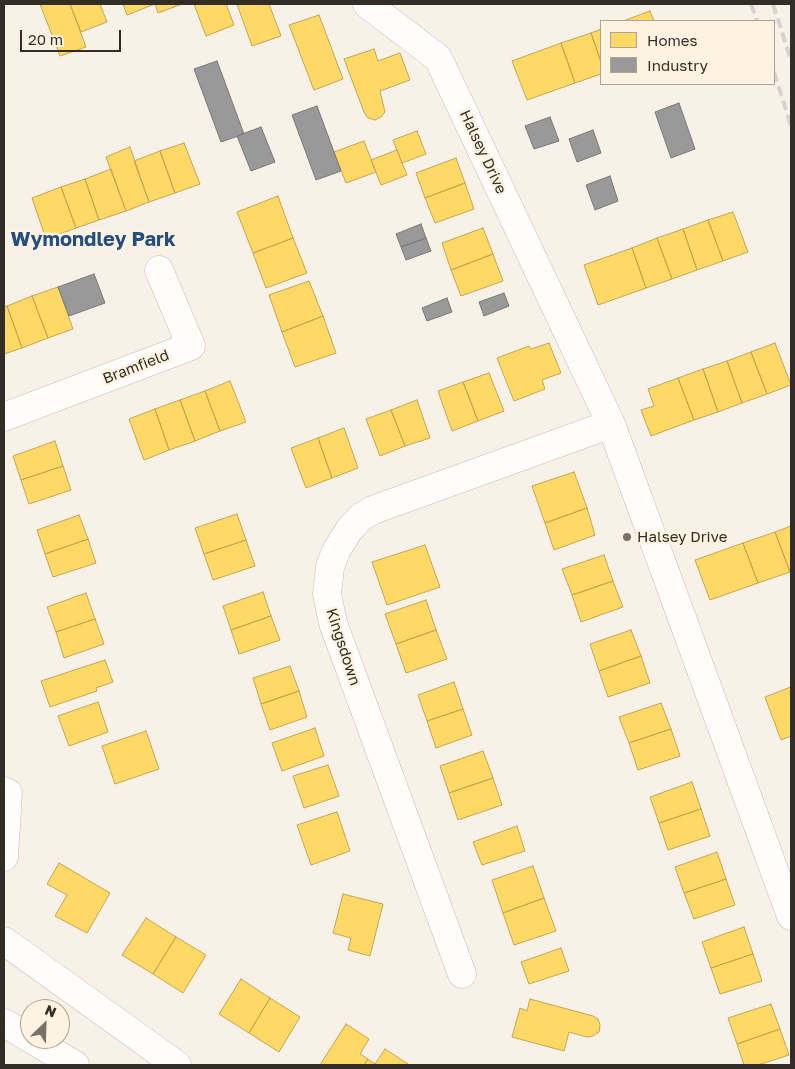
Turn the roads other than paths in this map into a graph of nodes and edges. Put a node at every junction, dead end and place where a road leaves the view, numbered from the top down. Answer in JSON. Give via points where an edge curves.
{"nodes":[{"id":1,"x":367,"y":4,"type":"edge"},
{"id":2,"x":159,"y":270,"type":"dead end"},
{"id":3,"x":4,"y":417,"type":"edge"},
{"id":4,"x":611,"y":424,"type":"junction"},
{"id":5,"x":4,"y":791,"type":"edge"},
{"id":6,"x":4,"y":857,"type":"edge"},
{"id":7,"x":791,"y":916,"type":"edge"},
{"id":8,"x":4,"y":940,"type":"edge"},
{"id":9,"x":462,"y":974,"type":"dead end"},
{"id":10,"x":4,"y":1023,"type":"edge"},
{"id":11,"x":20,"y":1033,"type":"edge"},
{"id":12,"x":47,"y":1049,"type":"edge"},
{"id":13,"x":75,"y":1065,"type":"edge"},
{"id":14,"x":177,"y":1065,"type":"edge"}],
"edges":[{"from":1,"to":4,"type":"street","name":"Halsey Drive","via":[[438,58]]},
{"from":2,"to":3,"type":"street","name":"Bramfield","via":[[191,346]]},
{"from":4,"to":7,"type":"street","name":"Halsey Drive"},
{"from":4,"to":9,"type":"street","name":"Kingsdown","via":[[373,510],[349,530],[330,567],[327,594],[332,623]]},
{"from":5,"to":6,"type":"street","via":[[8,793]]},
{"from":8,"to":14,"type":"street"},
{"from":10,"to":11,"type":"street"},
{"from":12,"to":13,"type":"street"}]}
